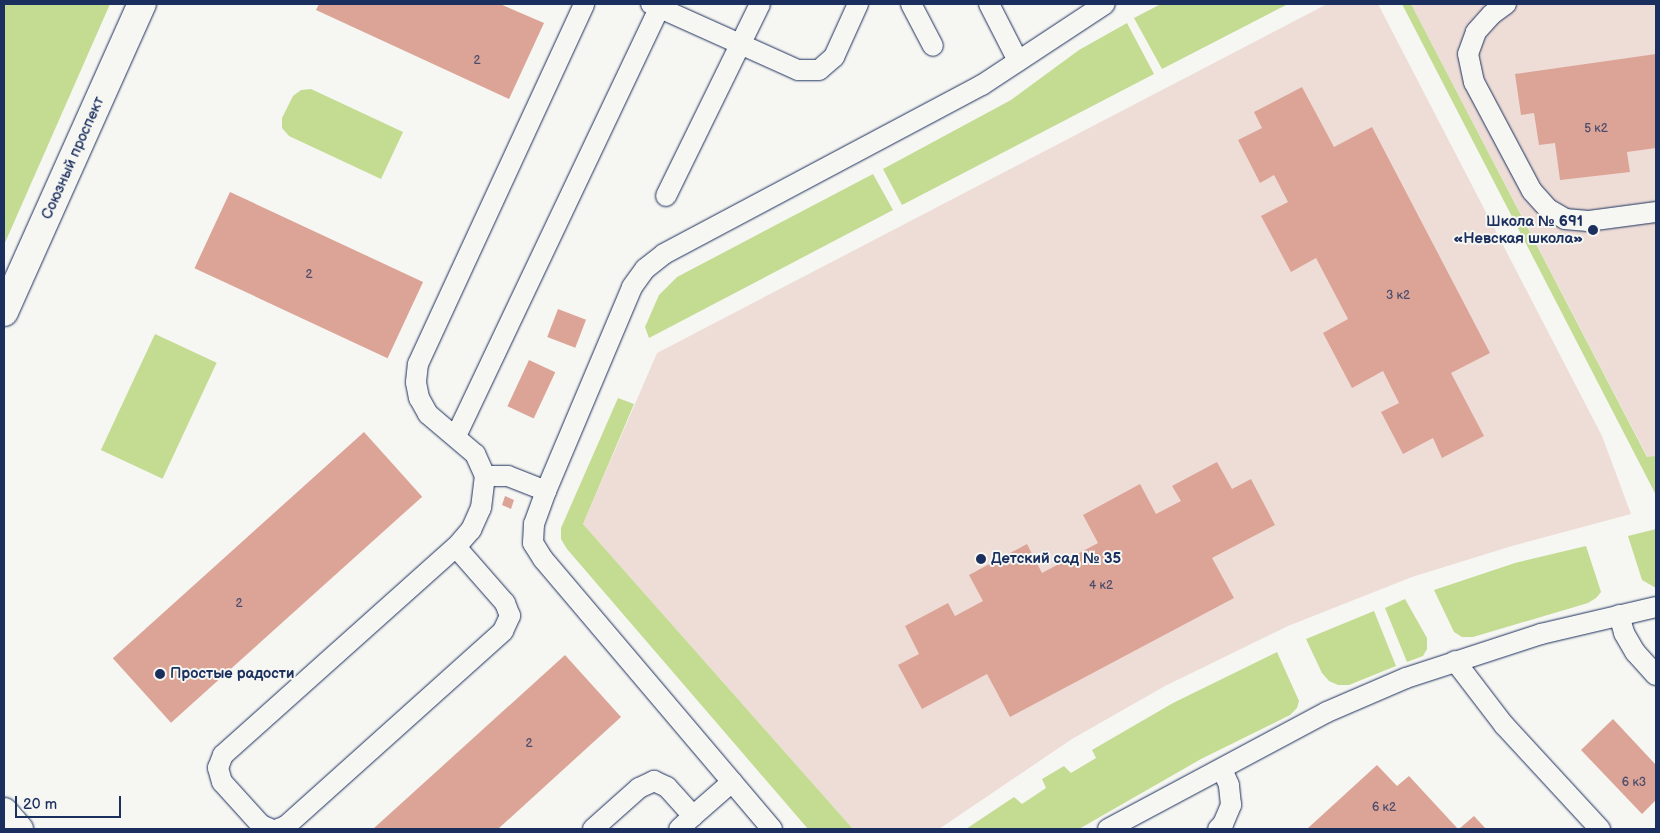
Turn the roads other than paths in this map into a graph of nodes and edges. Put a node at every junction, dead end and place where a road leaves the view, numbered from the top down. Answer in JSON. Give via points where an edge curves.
{"nodes":[{"id":1,"x":142,"y":4,"type":"edge"},
{"id":2,"x":584,"y":4,"type":"edge"},
{"id":3,"x":760,"y":4,"type":"edge"},
{"id":4,"x":858,"y":4,"type":"edge"},
{"id":5,"x":911,"y":4,"type":"edge"},
{"id":6,"x":989,"y":4,"type":"edge"},
{"id":7,"x":1506,"y":4,"type":"edge"},
{"id":8,"x":657,"y":5,"type":"edge"},
{"id":9,"x":1099,"y":5,"type":"edge"},
{"id":10,"x":741,"y":44,"type":"junction"},
{"id":11,"x":933,"y":46,"type":"dead end"},
{"id":12,"x":1018,"y":61,"type":"junction"},
{"id":13,"x":666,"y":196,"type":"dead end"},
{"id":14,"x":1656,"y":212,"type":"edge"},
{"id":15,"x":4,"y":312,"type":"edge"},
{"id":16,"x":456,"y":436,"type":"junction"},
{"id":17,"x":485,"y":476,"type":"junction"},
{"id":18,"x":546,"y":491,"type":"junction"},
{"id":19,"x":456,"y":547,"type":"junction"},
{"id":20,"x":1656,"y":607,"type":"edge"},
{"id":21,"x":1619,"y":615,"type":"junction"},
{"id":22,"x":1455,"y":661,"type":"junction"},
{"id":23,"x":1656,"y":675,"type":"edge"},
{"id":24,"x":1222,"y":769,"type":"junction"},
{"id":25,"x":732,"y":782,"type":"junction"},
{"id":26,"x":4,"y":812,"type":"edge"},
{"id":27,"x":686,"y":823,"type":"edge"},
{"id":28,"x":19,"y":829,"type":"edge"},
{"id":29,"x":270,"y":829,"type":"edge"},
{"id":30,"x":278,"y":829,"type":"edge"},
{"id":31,"x":593,"y":829,"type":"edge"},
{"id":32,"x":772,"y":829,"type":"edge"},
{"id":33,"x":1108,"y":829,"type":"edge"},
{"id":34,"x":1218,"y":829,"type":"edge"},
{"id":35,"x":1600,"y":829,"type":"edge"}],
"edges":[{"from":1,"to":15,"type":"street","name":"Союзный проспект"},
{"from":2,"to":16,"type":"lane","via":[[418,364],[416,382],[419,398],[428,414]]},
{"from":3,"to":10,"type":"lane"},
{"from":4,"to":10,"type":"lane","via":[[834,56],[819,70],[798,70]]},
{"from":5,"to":11,"type":"lane"},
{"from":6,"to":12,"type":"lane"},
{"from":7,"to":14,"type":"lane","via":[[1476,32],[1468,54],[1474,82],[1532,192],[1548,210],[1565,218],[1588,221]]},
{"from":8,"to":10,"type":"lane"},
{"from":8,"to":16,"type":"lane"},
{"from":9,"to":12,"type":"lane"},
{"from":10,"to":13,"type":"lane"},
{"from":12,"to":18,"type":"lane","via":[[982,86],[664,254],[645,269],[632,287]]},
{"from":16,"to":17,"type":"lane","via":[[475,454]]},
{"from":17,"to":18,"type":"lane","via":[[508,476]]},
{"from":17,"to":19,"type":"lane","via":[[481,508],[471,530]]},
{"from":18,"to":25,"type":"lane","via":[[534,524],[533,543],[543,559]]},
{"from":19,"to":29,"type":"lane","via":[[223,755],[218,768],[222,782],[261,825]]},
{"from":19,"to":30,"type":"lane","via":[[505,603],[510,616],[503,631],[286,826]]},
{"from":20,"to":21,"type":"lane"},
{"from":21,"to":22,"type":"lane","via":[[1541,634]]},
{"from":21,"to":23,"type":"lane","via":[[1624,634],[1635,652]]},
{"from":22,"to":24,"type":"lane","via":[[1326,712]]},
{"from":22,"to":35,"type":"lane","via":[[1504,725]]},
{"from":24,"to":33,"type":"lane"},
{"from":24,"to":34,"type":"lane","via":[[1229,785],[1231,805],[1224,824]]},
{"from":25,"to":27,"type":"lane"},
{"from":25,"to":32,"type":"lane"},
{"from":26,"to":28,"type":"street"},
{"from":27,"to":31,"type":"lane","via":[[667,787],[654,781],[640,788]]}]}
